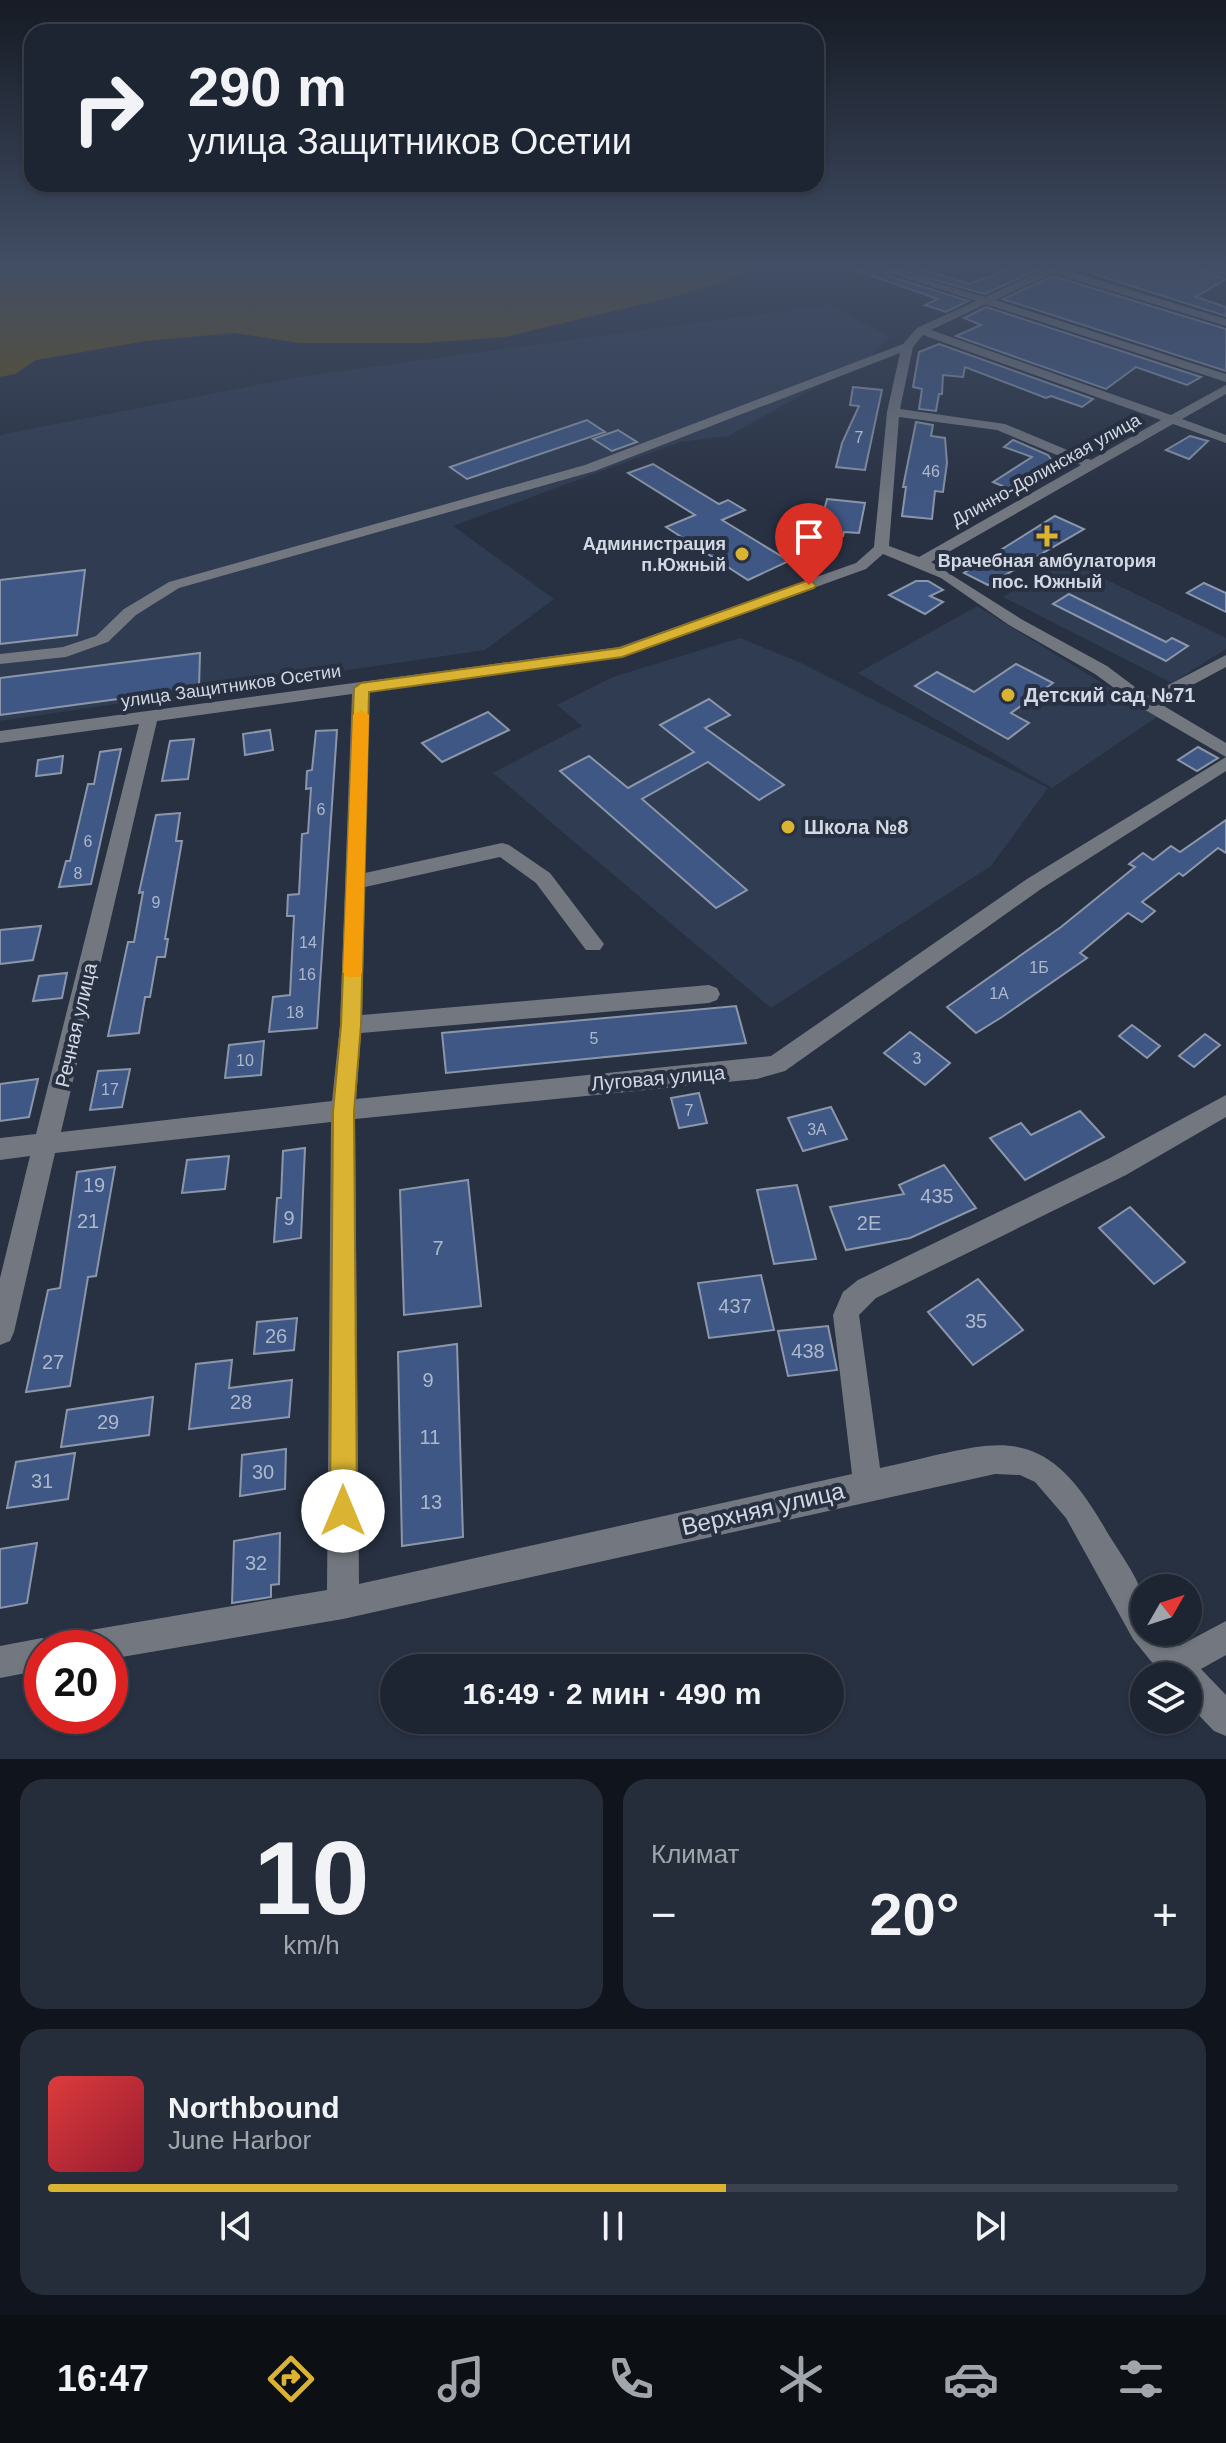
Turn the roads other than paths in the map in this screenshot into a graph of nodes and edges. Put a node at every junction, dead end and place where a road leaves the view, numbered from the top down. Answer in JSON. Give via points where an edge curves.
{"nodes":[{"id":1,"x":902,"y":348,"type":"edge"},
{"id":2,"x":907,"y":348,"type":"edge"},
{"id":3,"x":971,"y":348,"type":"edge"},
{"id":4,"x":1132,"y":348,"type":"edge"},
{"id":5,"x":1226,"y":378,"type":"edge"},
{"id":6,"x":1226,"y":389,"type":"edge"},
{"id":7,"x":893,"y":412,"type":"junction"},
{"id":8,"x":1172,"y":420,"type":"junction"},
{"id":9,"x":1226,"y":439,"type":"edge"},
{"id":10,"x":1094,"y":466,"type":"junction"},
{"id":11,"x":881,"y":548,"type":"junction"},
{"id":12,"x":920,"y":562,"type":"junction"},
{"id":13,"x":0,"y":659,"type":"edge"},
{"id":14,"x":1226,"y":660,"type":"edge"},
{"id":15,"x":361,"y":688,"type":"junction"},
{"id":16,"x":1146,"y":703,"type":"junction"},
{"id":17,"x":149,"y":717,"type":"junction"},
{"id":18,"x":0,"y":737,"type":"edge"},
{"id":19,"x":1226,"y":751,"type":"edge"},
{"id":20,"x":1226,"y":763,"type":"edge"},
{"id":21,"x":356,"y":882,"type":"junction"},
{"id":22,"x":593,"y":944,"type":"dead end"},
{"id":23,"x":709,"y":994,"type":"dead end"},
{"id":24,"x":351,"y":1025,"type":"junction"},
{"id":25,"x":1226,"y":1105,"type":"edge"},
{"id":26,"x":343,"y":1112,"type":"junction"},
{"id":27,"x":47,"y":1145,"type":"junction"},
{"id":28,"x":0,"y":1149,"type":"edge"},
{"id":29,"x":0,"y":1332,"type":"edge"},
{"id":30,"x":868,"y":1485,"type":"junction"},
{"id":31,"x":1130,"y":1601,"type":"edge"},
{"id":32,"x":343,"y":1603,"type":"junction"},
{"id":33,"x":1226,"y":1637,"type":"edge"},
{"id":34,"x":128,"y":1640,"type":"edge"},
{"id":35,"x":1159,"y":1646,"type":"edge"},
{"id":36,"x":24,"y":1657,"type":"edge"},
{"id":37,"x":0,"y":1662,"type":"edge"},
{"id":38,"x":1172,"y":1662,"type":"edge"},
{"id":39,"x":1196,"y":1662,"type":"edge"},
{"id":40,"x":1202,"y":1694,"type":"edge"},
{"id":41,"x":1226,"y":1719,"type":"edge"}],
"edges":[{"from":1,"to":13,"type":"street","via":[[590,468],[174,585],[130,612],[102,639],[66,652]]},
{"from":2,"to":7,"type":"street"},
{"from":3,"to":8,"type":"street"},
{"from":4,"to":5,"type":"street"},
{"from":6,"to":8,"type":"street","name":"Длинно-Долинская улица"},
{"from":7,"to":10,"type":"street","via":[[990,424]]},
{"from":7,"to":11,"type":"street"},
{"from":8,"to":9,"type":"street"},
{"from":8,"to":10,"type":"street","name":"Длинно-Долинская улица"},
{"from":10,"to":12,"type":"street","name":"Длинно-Долинская улица"},
{"from":11,"to":12,"type":"street"},
{"from":11,"to":15,"type":"street","name":"улица Защитников Осетии","via":[[861,566],[622,652]]},
{"from":12,"to":16,"type":"street","via":[[1101,670]]},
{"from":14,"to":16,"type":"street"},
{"from":15,"to":17,"type":"street","name":"улица Защитников Осетии"},
{"from":15,"to":21,"type":"street"},
{"from":16,"to":19,"type":"street"},
{"from":17,"to":18,"type":"street","name":"улица Защитников Осетии"},
{"from":17,"to":27,"type":"street","name":"Речная улица"},
{"from":20,"to":26,"type":"street","name":"Луговая улица","via":[[1034,884],[777,1064]]},
{"from":21,"to":22,"type":"street","via":[[502,850],[523,859],[550,883]]},
{"from":21,"to":24,"type":"street"},
{"from":23,"to":24,"type":"street"},
{"from":24,"to":26,"type":"street"},
{"from":25,"to":30,"type":"street","name":"Верхняя улица","via":[[1117,1167],[852,1301],[846,1315]]},
{"from":26,"to":27,"type":"street","name":"Луговая улица"},
{"from":26,"to":32,"type":"street"},
{"from":27,"to":28,"type":"street","name":"Луговая улица"},
{"from":27,"to":29,"type":"street","name":"Речная улица"},
{"from":30,"to":31,"type":"street","via":[[995,1459],[1022,1460],[1045,1472],[1077,1507]]},
{"from":30,"to":32,"type":"street","name":"Верхняя улица"},
{"from":32,"to":34,"type":"street","name":"Верхняя улица"},
{"from":33,"to":39,"type":"street"},
{"from":35,"to":38,"type":"street"},
{"from":36,"to":37,"type":"street"},
{"from":40,"to":41,"type":"street"}]}
